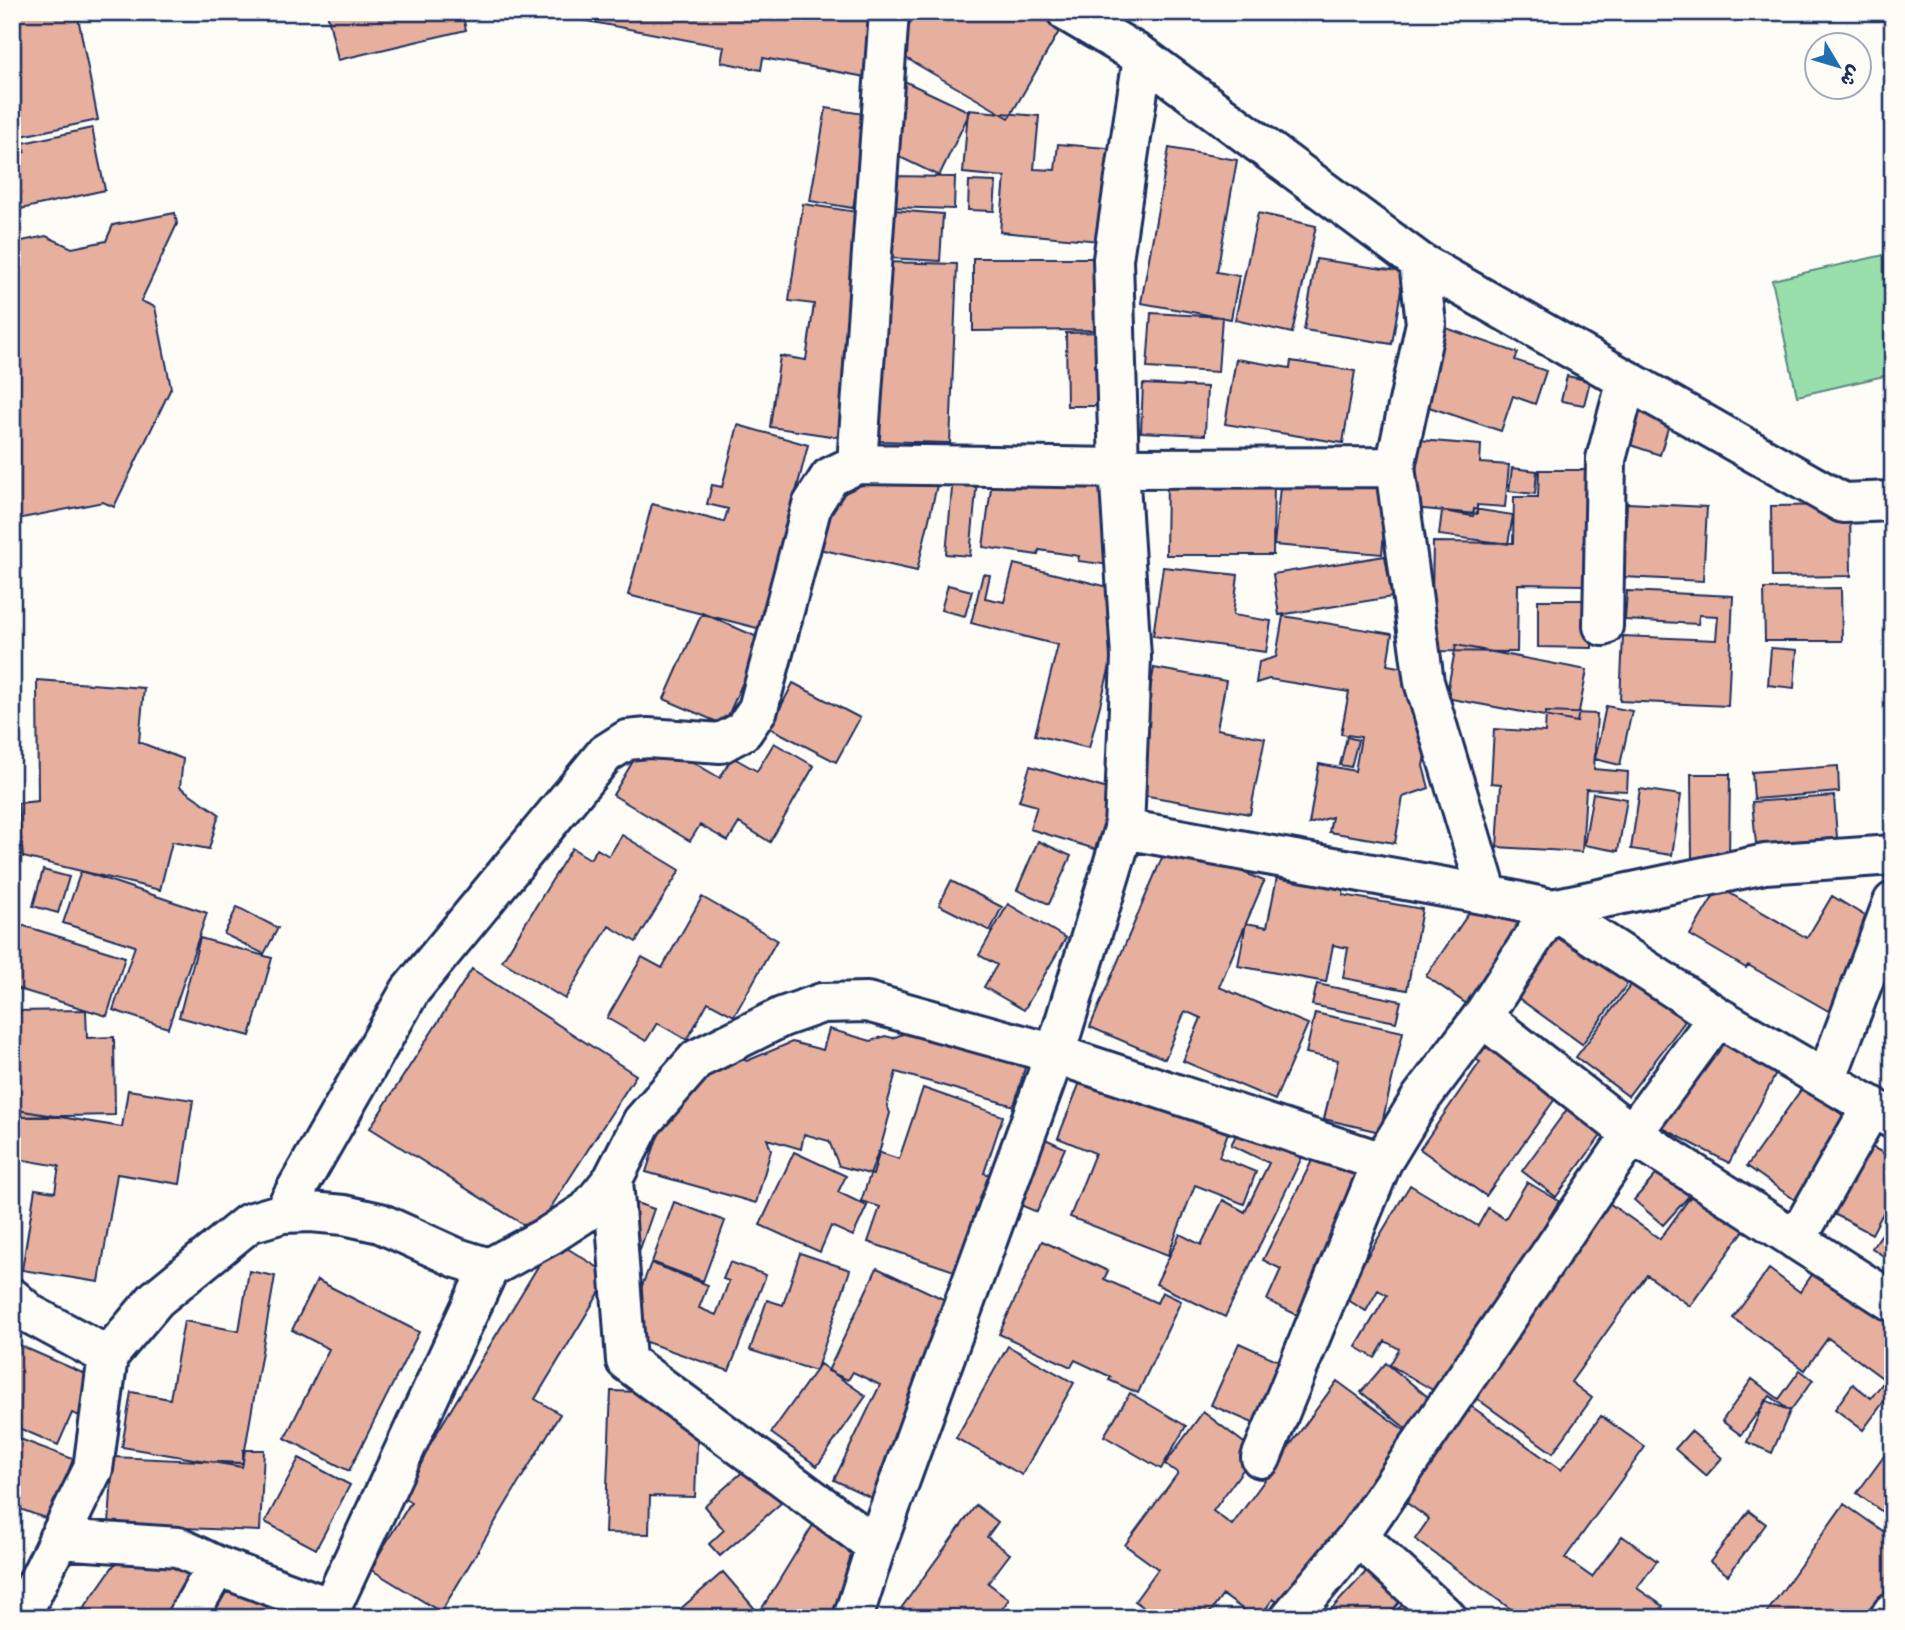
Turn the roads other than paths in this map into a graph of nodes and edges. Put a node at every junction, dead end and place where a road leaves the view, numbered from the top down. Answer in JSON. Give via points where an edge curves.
{"nodes":[{"id":1,"x":889,"y":12,"type":"edge"},
{"id":2,"x":1067,"y":12,"type":"edge"},
{"id":3,"x":1143,"y":57,"type":"junction"},
{"id":4,"x":1419,"y":262,"type":"junction"},
{"id":5,"x":1627,"y":380,"type":"junction"},
{"id":6,"x":857,"y":464,"type":"junction"},
{"id":7,"x":1395,"y":467,"type":"junction"},
{"id":8,"x":1119,"y":468,"type":"junction"},
{"id":9,"x":1893,"y":501,"type":"edge"},
{"id":10,"x":1603,"y":626,"type":"dead end"},
{"id":11,"x":1124,"y":829,"type":"junction"},
{"id":12,"x":1893,"y":855,"type":"edge"},
{"id":13,"x":1488,"y":895,"type":"junction"},
{"id":14,"x":1893,"y":902,"type":"edge"},
{"id":15,"x":1552,"y":909,"type":"junction"},
{"id":16,"x":1482,"y":1017,"type":"junction"},
{"id":17,"x":1717,"y":1017,"type":"junction"},
{"id":18,"x":1055,"y":1054,"type":"junction"},
{"id":19,"x":1826,"y":1080,"type":"junction"},
{"id":20,"x":1882,"y":1112,"type":"edge"},
{"id":21,"x":1632,"y":1134,"type":"junction"},
{"id":22,"x":1382,"y":1162,"type":"junction"},
{"id":23,"x":613,"y":1179,"type":"junction"},
{"id":24,"x":283,"y":1213,"type":"junction"},
{"id":25,"x":1796,"y":1240,"type":"junction"},
{"id":26,"x":489,"y":1268,"type":"junction"},
{"id":27,"x":12,"y":1298,"type":"edge"},
{"id":28,"x":1893,"y":1303,"type":"edge"},
{"id":29,"x":108,"y":1356,"type":"junction"},
{"id":30,"x":1261,"y":1458,"type":"dead end"},
{"id":31,"x":1358,"y":1536,"type":"junction"},
{"id":32,"x":58,"y":1539,"type":"junction"},
{"id":33,"x":876,"y":1546,"type":"junction"},
{"id":34,"x":217,"y":1566,"type":"junction"},
{"id":35,"x":1893,"y":1612,"type":"edge"},
{"id":36,"x":329,"y":1613,"type":"edge"},
{"id":37,"x":20,"y":1618,"type":"edge"},
{"id":38,"x":187,"y":1618,"type":"edge"},
{"id":39,"x":853,"y":1618,"type":"edge"},
{"id":40,"x":1290,"y":1618,"type":"edge"},
{"id":41,"x":1447,"y":1618,"type":"edge"},
{"id":42,"x":1889,"y":1618,"type":"edge"}],
"edges":[{"from":1,"to":6,"type":"street"},
{"from":2,"to":3,"type":"street"},
{"from":3,"to":4,"type":"street"},
{"from":3,"to":8,"type":"street","via":[[1113,259]]},
{"from":4,"to":5,"type":"street"},
{"from":4,"to":7,"type":"street","via":[[1426,323]]},
{"from":5,"to":9,"type":"street","via":[[1843,503]]},
{"from":5,"to":10,"type":"street","via":[[1606,459]]},
{"from":6,"to":8,"type":"street"},
{"from":6,"to":24,"type":"street","via":[[830,477],[812,505],[758,709],[743,732],[721,743],[627,740],[606,754],[410,991]]},
{"from":7,"to":8,"type":"street"},
{"from":7,"to":13,"type":"street","via":[[1424,682]]},
{"from":8,"to":11,"type":"street","via":[[1131,657]]},
{"from":11,"to":13,"type":"street"},
{"from":11,"to":18,"type":"street"},
{"from":12,"to":15,"type":"street","via":[[1765,864]]},
{"from":13,"to":15,"type":"street"},
{"from":14,"to":19,"type":"street"},
{"from":15,"to":16,"type":"street"},
{"from":15,"to":17,"type":"street"},
{"from":16,"to":21,"type":"street"},
{"from":16,"to":22,"type":"street","via":[[1421,1098]]},
{"from":17,"to":19,"type":"street"},
{"from":17,"to":21,"type":"street"},
{"from":18,"to":22,"type":"street"},
{"from":18,"to":23,"type":"street","via":[[867,1002],[822,1003],[782,1017],[697,1059],[642,1122]]},
{"from":18,"to":33,"type":"street"},
{"from":19,"to":20,"type":"street"},
{"from":20,"to":25,"type":"street"},
{"from":21,"to":25,"type":"street"},
{"from":21,"to":31,"type":"street"},
{"from":22,"to":30,"type":"street"},
{"from":23,"to":26,"type":"street","via":[[587,1211]]},
{"from":23,"to":33,"type":"street","via":[[626,1361]]},
{"from":24,"to":26,"type":"street","via":[[322,1213],[380,1223]]},
{"from":24,"to":29,"type":"street","via":[[250,1223],[156,1299]]},
{"from":25,"to":28,"type":"street"},
{"from":26,"to":36,"type":"street"},
{"from":27,"to":29,"type":"street","via":[[30,1314]]},
{"from":29,"to":32,"type":"street","via":[[93,1469]]},
{"from":31,"to":40,"type":"street"},
{"from":31,"to":41,"type":"street"},
{"from":32,"to":34,"type":"street","via":[[178,1546]]},
{"from":32,"to":37,"type":"street"},
{"from":33,"to":39,"type":"street"},
{"from":34,"to":36,"type":"street"},
{"from":34,"to":38,"type":"street"},
{"from":35,"to":42,"type":"street"}]}
